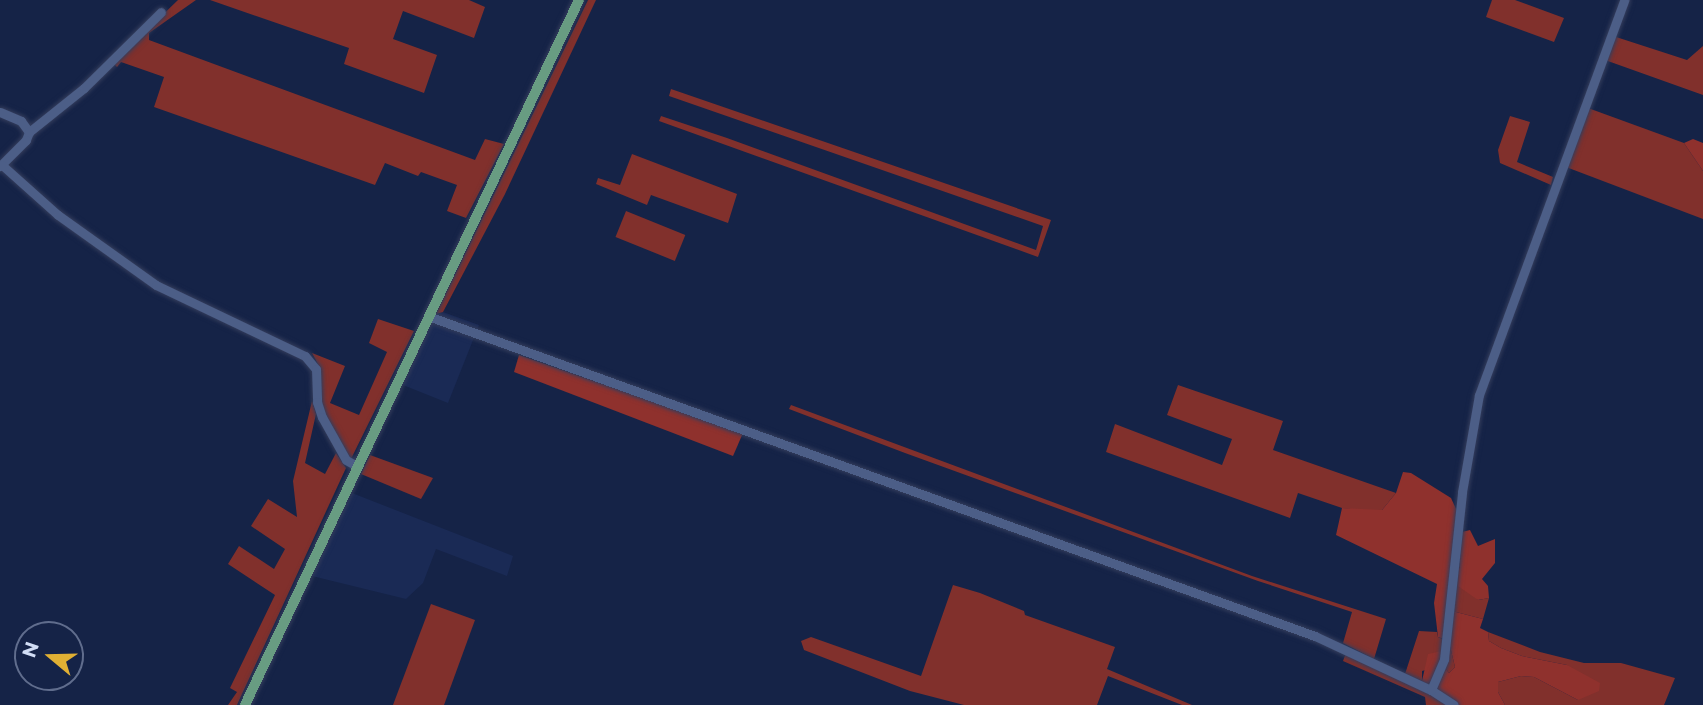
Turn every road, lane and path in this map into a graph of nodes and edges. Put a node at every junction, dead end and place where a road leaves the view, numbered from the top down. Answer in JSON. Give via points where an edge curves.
{"nodes":[{"id":1,"x":579,"y":0,"type":"edge"},
{"id":2,"x":1624,"y":0,"type":"edge"},
{"id":3,"x":161,"y":12,"type":"dead end"},
{"id":4,"x":0,"y":112,"type":"edge"},
{"id":5,"x":29,"y":132,"type":"junction"},
{"id":6,"x":1,"y":165,"type":"edge"},
{"id":7,"x":428,"y":316,"type":"junction"},
{"id":8,"x":357,"y":466,"type":"junction"},
{"id":9,"x":1432,"y":690,"type":"junction"},
{"id":10,"x":245,"y":705,"type":"edge"},
{"id":11,"x":1454,"y":705,"type":"edge"}],
"edges":[{"from":1,"to":7,"type":"main road"},
{"from":2,"to":9,"type":"street","via":[[1479,395],[1462,492],[1444,659]]},
{"from":3,"to":5,"type":"street","via":[[77,94]]},
{"from":4,"to":5,"type":"street","via":[[21,121]]},
{"from":5,"to":6,"type":"street"},
{"from":6,"to":8,"type":"street","via":[[58,215],[156,285],[305,356],[316,369],[322,417],[346,460]]},
{"from":7,"to":8,"type":"main road"},
{"from":7,"to":9,"type":"street","via":[[1315,636]]},
{"from":8,"to":10,"type":"main road"},
{"from":9,"to":11,"type":"street"}]}
